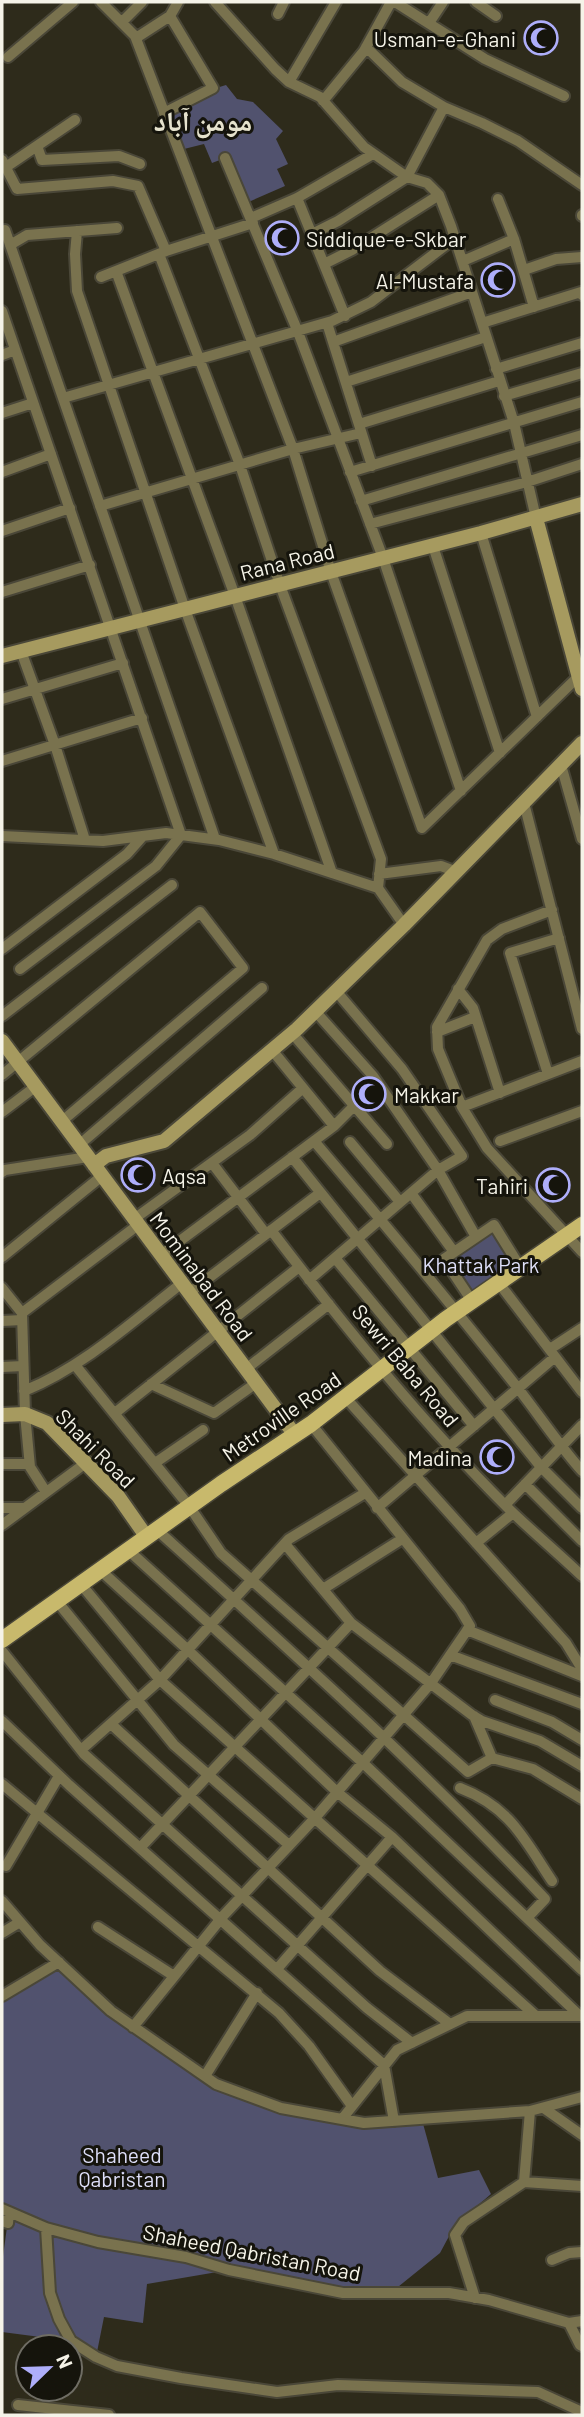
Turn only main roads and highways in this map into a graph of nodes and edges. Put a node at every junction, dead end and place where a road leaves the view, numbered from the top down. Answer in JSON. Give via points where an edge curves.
{"nodes":[{"id":1,"x":582,"y":1225,"type":"edge"},
{"id":2,"x":2,"y":1640,"type":"edge"}],
"edges":[{"from":1,"to":2,"type":"main road","name":"Metroville Road","via":[[471,1301],[311,1424]]}]}
